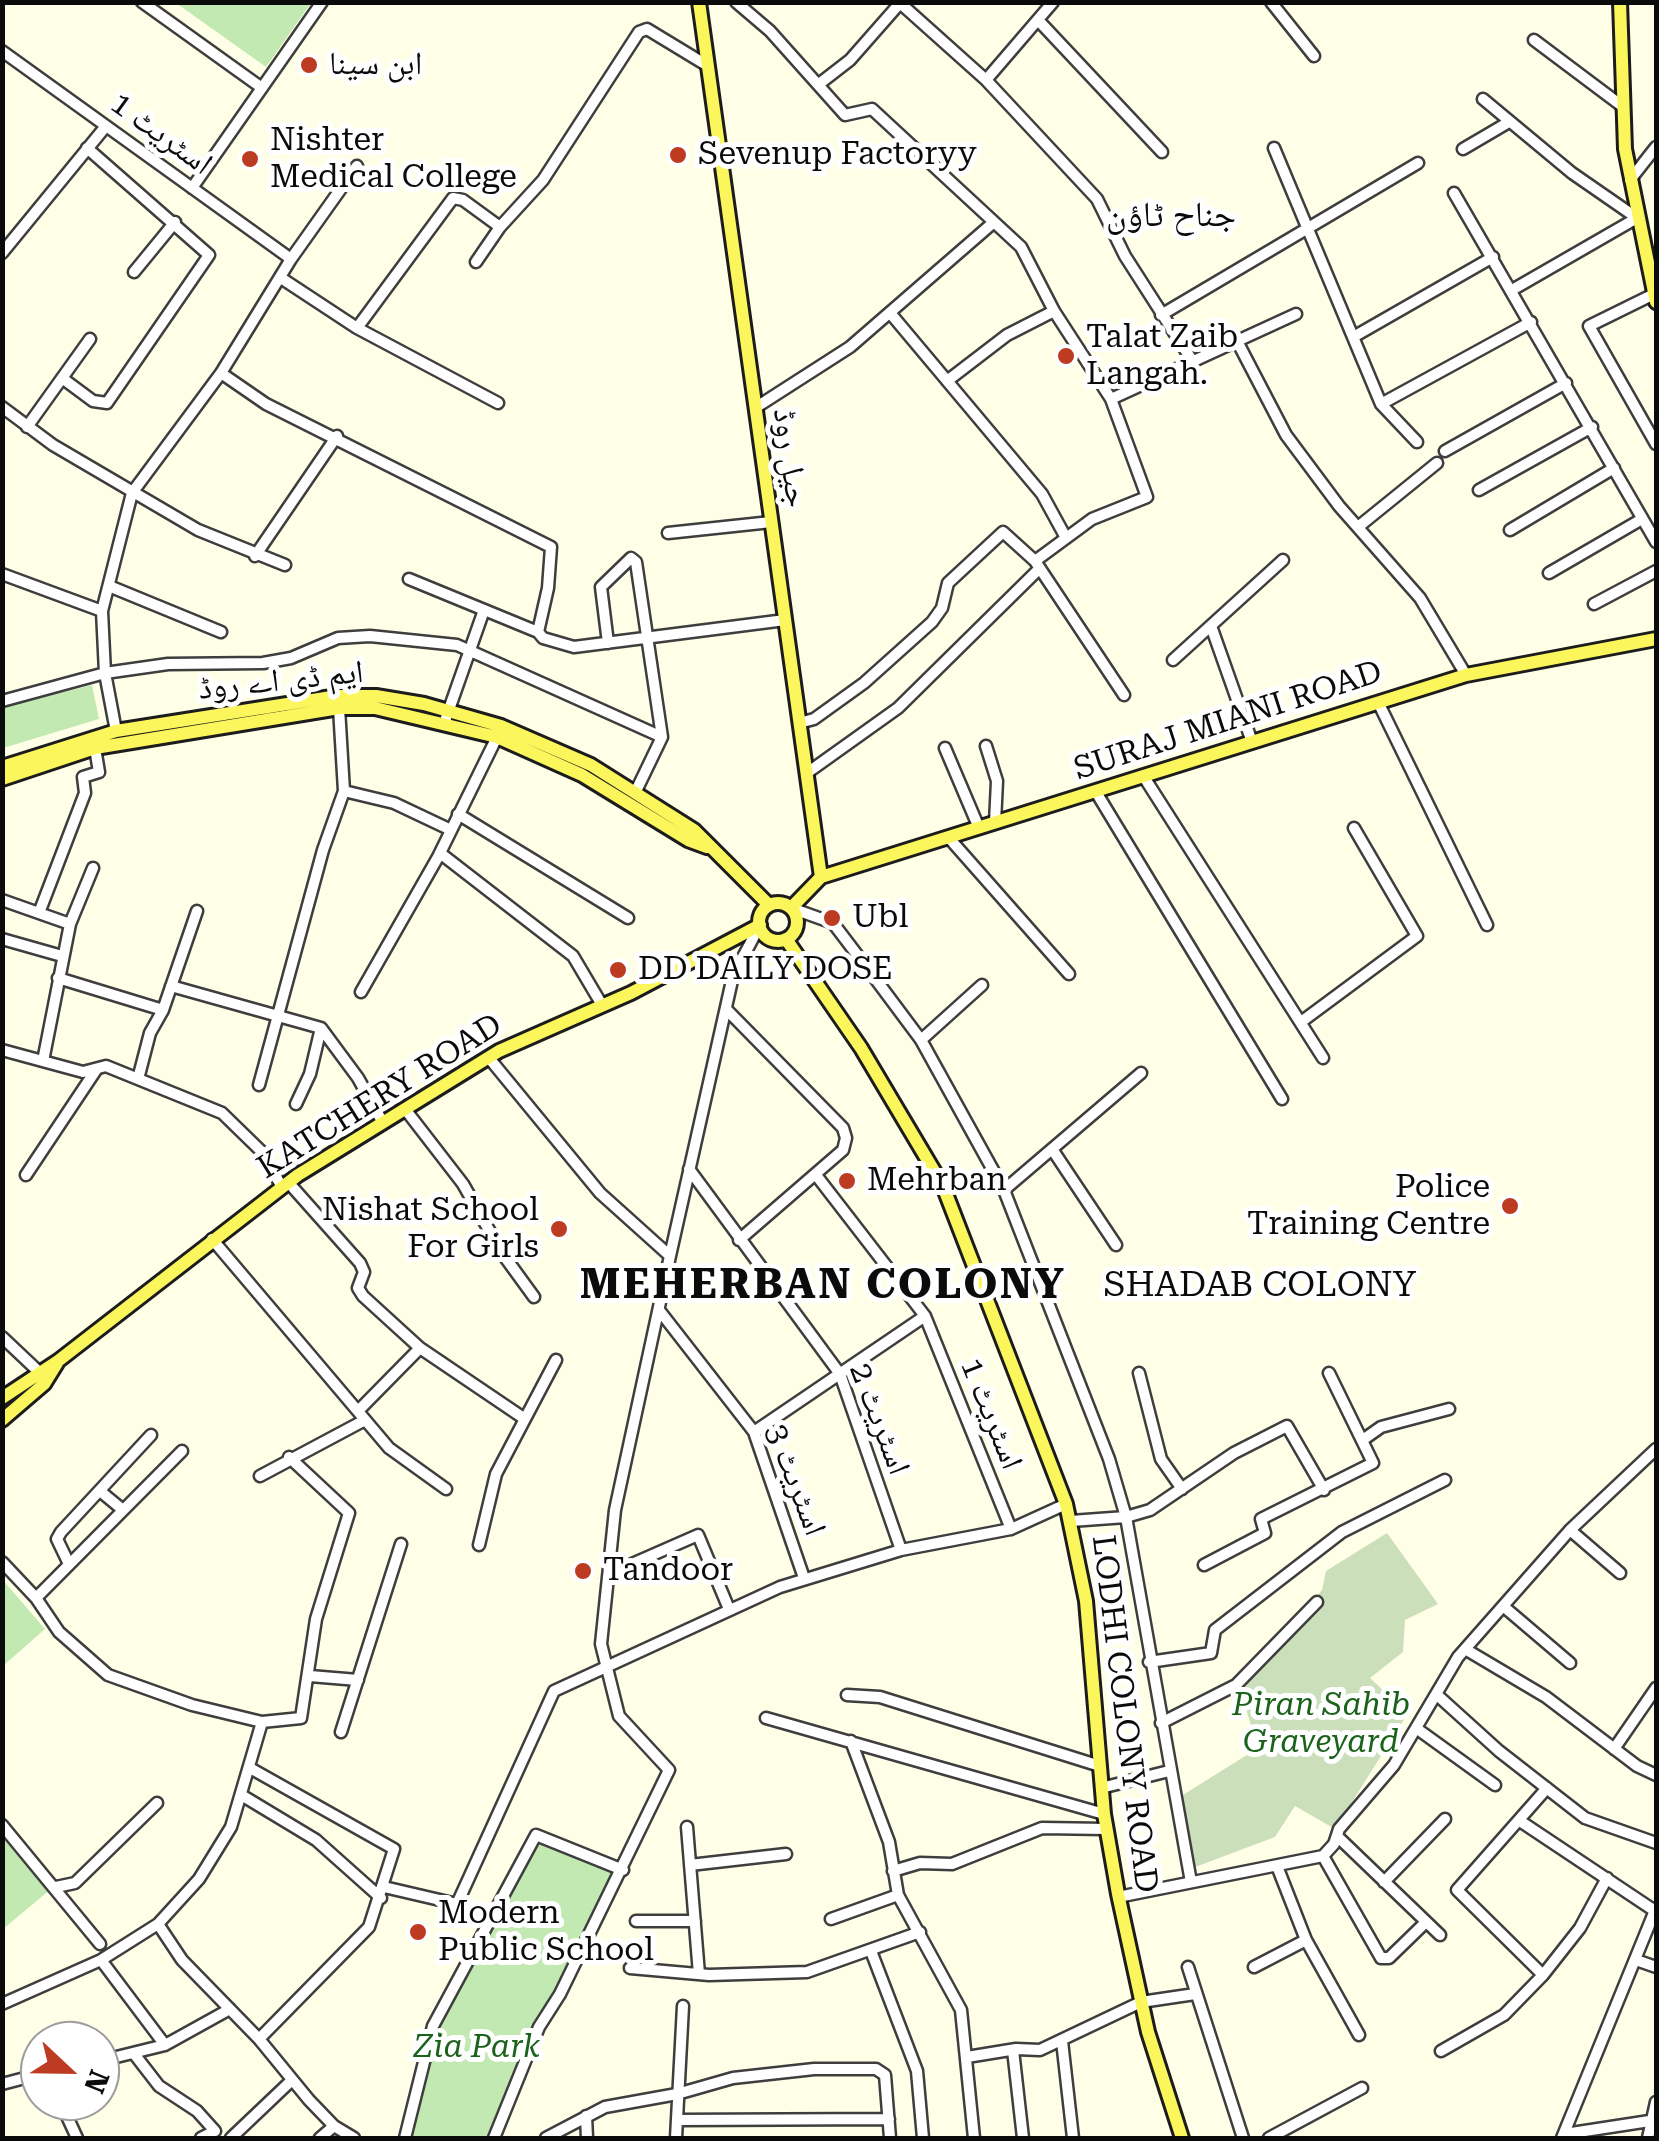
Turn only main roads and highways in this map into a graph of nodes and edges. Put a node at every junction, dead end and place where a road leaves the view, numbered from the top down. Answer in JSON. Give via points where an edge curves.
{"nodes":[{"id":1,"x":700,"y":2,"type":"edge"},
{"id":2,"x":1620,"y":2,"type":"edge"},
{"id":3,"x":1655,"y":298,"type":"edge"},
{"id":4,"x":1656,"y":639,"type":"edge"},
{"id":5,"x":447,"y":716,"type":"junction"},
{"id":6,"x":201,"y":722,"type":"junction"},
{"id":7,"x":52,"y":756,"type":"junction"},
{"id":8,"x":2,"y":767,"type":"edge"},
{"id":9,"x":2,"y":779,"type":"edge"},
{"id":10,"x":714,"y":850,"type":"junction"},
{"id":11,"x":822,"y":877,"type":"junction"},
{"id":12,"x":769,"y":905,"type":"junction"},
{"id":13,"x":791,"y":908,"type":"junction"},
{"id":14,"x":760,"y":924,"type":"junction"},
{"id":15,"x":786,"y":938,"type":"junction"},
{"id":16,"x":58,"y":1361,"type":"junction"},
{"id":17,"x":2,"y":1398,"type":"edge"},
{"id":18,"x":8,"y":1415,"type":"edge"},
{"id":19,"x":1182,"y":2138,"type":"edge"}],
"edges":[{"from":1,"to":11,"type":"main road","name":"جیل روڈ"},
{"from":2,"to":3,"type":"main road","via":[[1630,180]]},
{"from":4,"to":11,"type":"main road","name":"SURAJ MIANI ROAD","via":[[1466,675]]},
{"from":5,"to":6,"type":"main road","name":"ایم ڈی اے روڈ","via":[[339,708]]},
{"from":5,"to":6,"type":"main road","name":"ایم ڈی اے روڈ","via":[[376,696],[338,696]]},
{"from":5,"to":10,"type":"main road","name":"ایم ڈی اے روڈ","via":[[582,775]]},
{"from":5,"to":10,"type":"main road","name":"ایم ڈی اے روڈ","via":[[555,749],[636,791]]},
{"from":6,"to":7,"type":"main road","name":"ایم ڈی اے روڈ"},
{"from":6,"to":7,"type":"main road","name":"ایم ڈی اے روڈ","via":[[116,731]]},
{"from":7,"to":8,"type":"main road","name":"ایم ڈی اے روڈ"},
{"from":7,"to":9,"type":"main road","name":"ایم ڈی اے روڈ"},
{"from":10,"to":12,"type":"main road","name":"ایم ڈی اے روڈ"},
{"from":11,"to":13,"type":"main road"},
{"from":12,"to":13,"type":"main road"},
{"from":12,"to":14,"type":"main road"},
{"from":13,"to":15,"type":"main road","via":[[797,923]]},
{"from":14,"to":15,"type":"main road","via":[[768,938]]},
{"from":14,"to":16,"type":"main road","name":"KATCHERY ROAD","via":[[489,1058],[405,1109],[285,1184]]},
{"from":15,"to":19,"type":"main road","name":"LODHI COLONY ROAD","via":[[942,1186],[1066,1504],[1086,1601],[1101,1788],[1118,1896]]},
{"from":16,"to":17,"type":"main road","name":"KATCHERY ROAD"},
{"from":16,"to":18,"type":"main road","name":"KATCHERY ROAD","via":[[44,1384]]},
{"from":17,"to":18,"type":"main road"}]}
